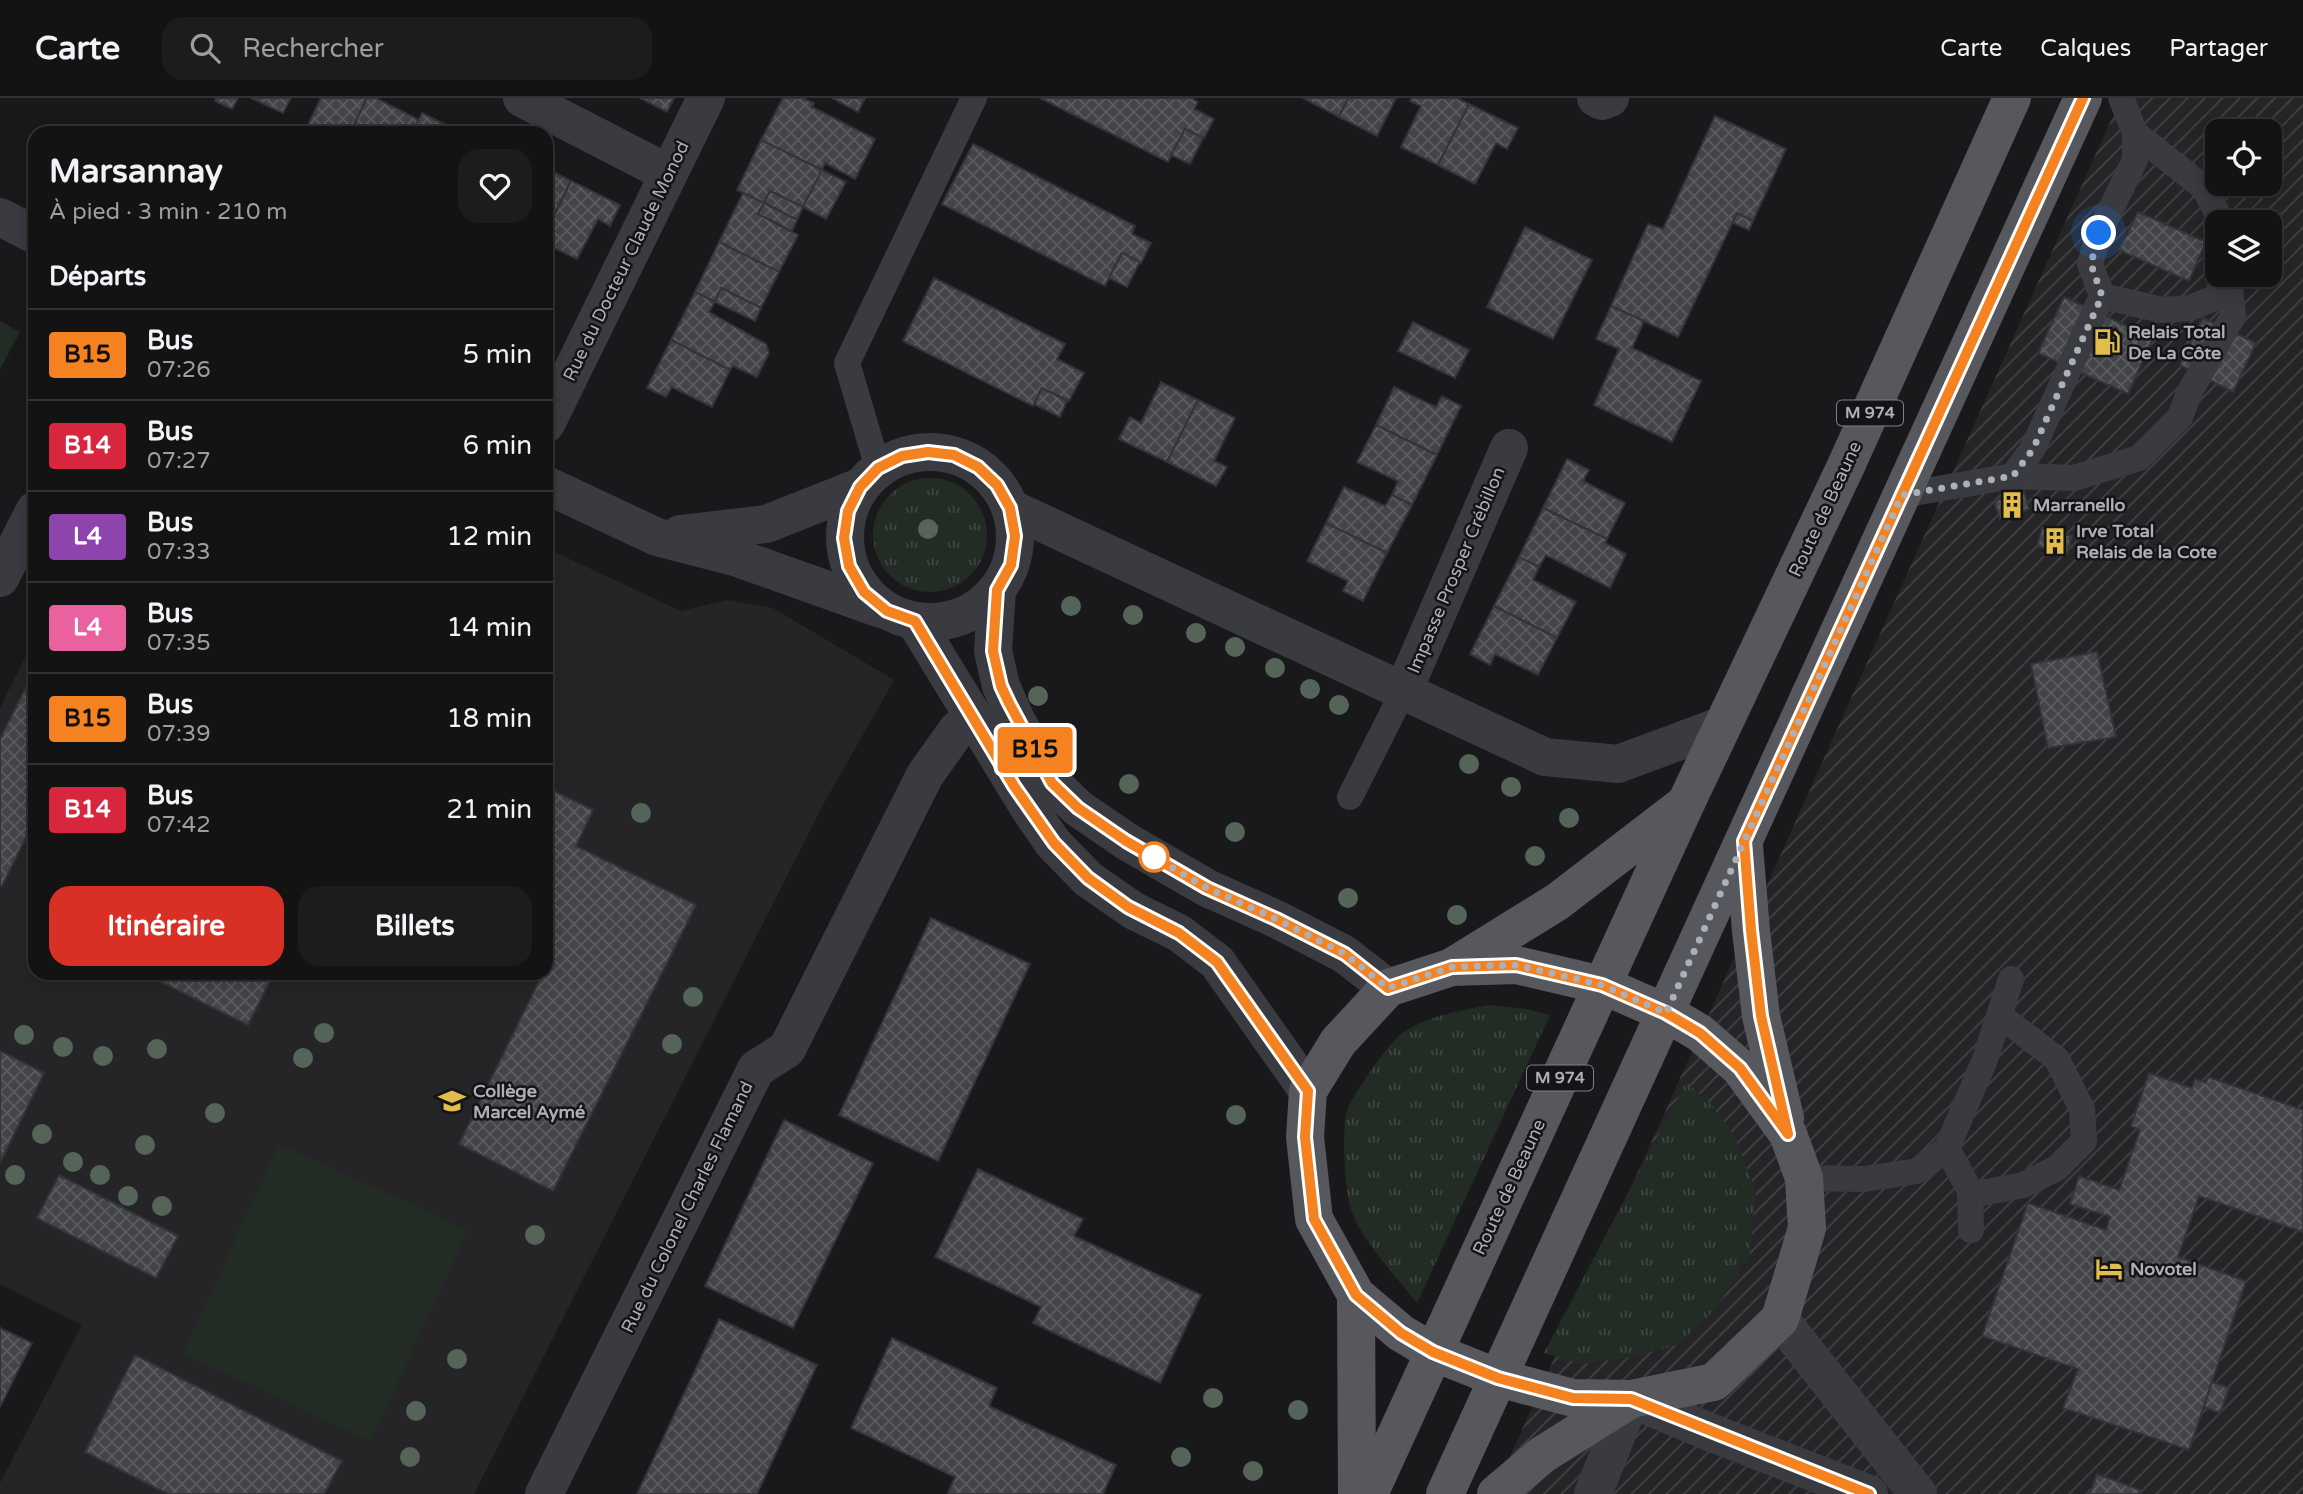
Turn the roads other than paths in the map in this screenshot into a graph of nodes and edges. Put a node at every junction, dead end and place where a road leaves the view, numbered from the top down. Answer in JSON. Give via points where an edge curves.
{"nodes":[{"id":1,"x":522,"y":98,"type":"edge"},
{"id":2,"x":706,"y":98,"type":"edge"},
{"id":3,"x":974,"y":98,"type":"edge"},
{"id":4,"x":1596,"y":98,"type":"edge"},
{"id":5,"x":1610,"y":98,"type":"edge"},
{"id":6,"x":2012,"y":98,"type":"edge"},
{"id":7,"x":2082,"y":98,"type":"edge"},
{"id":8,"x":2121,"y":98,"type":"edge"},
{"id":9,"x":2135,"y":133,"type":"junction"},
{"id":10,"x":667,"y":177,"type":"junction"},
{"id":11,"x":2215,"y":210,"type":"edge"},
{"id":12,"x":0,"y":217,"type":"edge"},
{"id":13,"x":28,"y":231,"type":"edge"},
{"id":14,"x":2221,"y":287,"type":"edge"},
{"id":15,"x":2228,"y":287,"type":"edge"},
{"id":16,"x":2102,"y":296,"type":"junction"},
{"id":17,"x":553,"y":410,"type":"edge"},
{"id":18,"x":1509,"y":449,"type":"dead end"},
{"id":19,"x":2013,"y":476,"type":"junction"},
{"id":20,"x":869,"y":478,"type":"junction"},
{"id":21,"x":553,"y":488,"type":"edge"},
{"id":22,"x":1902,"y":495,"type":"junction"},
{"id":23,"x":1010,"y":508,"type":"junction"},
{"id":24,"x":28,"y":524,"type":"edge"},
{"id":25,"x":657,"y":537,"type":"junction"},
{"id":26,"x":0,"y":578,"type":"edge"},
{"id":27,"x":997,"y":590,"type":"junction"},
{"id":28,"x":901,"y":616,"type":"junction"},
{"id":29,"x":1404,"y":692,"type":"junction"},
{"id":30,"x":972,"y":718,"type":"junction"},
{"id":31,"x":1723,"y":725,"type":"junction"},
{"id":32,"x":1350,"y":797,"type":"dead end"},
{"id":33,"x":1686,"y":803,"type":"junction"},
{"id":34,"x":1744,"y":841,"type":"junction"},
{"id":35,"x":1452,"y":967,"type":"junction"},
{"id":36,"x":2011,"y":979,"type":"dead end"},
{"id":37,"x":1602,"y":985,"type":"junction"},
{"id":38,"x":1388,"y":988,"type":"junction"},
{"id":39,"x":1666,"y":1013,"type":"junction"},
{"id":40,"x":2000,"y":1015,"type":"junction"},
{"id":41,"x":1308,"y":1091,"type":"junction"},
{"id":42,"x":1788,"y":1134,"type":"junction"},
{"id":43,"x":1947,"y":1148,"type":"junction"},
{"id":44,"x":1804,"y":1178,"type":"junction"},
{"id":45,"x":1971,"y":1195,"type":"junction"},
{"id":46,"x":1971,"y":1230,"type":"dead end"},
{"id":47,"x":1356,"y":1295,"type":"junction"},
{"id":48,"x":1780,"y":1319,"type":"junction"},
{"id":49,"x":1433,"y":1352,"type":"junction"},
{"id":50,"x":1498,"y":1378,"type":"junction"},
{"id":51,"x":1631,"y":1399,"type":"junction"},
{"id":52,"x":544,"y":1494,"type":"edge"},
{"id":53,"x":1357,"y":1494,"type":"edge"},
{"id":54,"x":1368,"y":1494,"type":"edge"},
{"id":55,"x":1445,"y":1494,"type":"edge"},
{"id":56,"x":1496,"y":1494,"type":"edge"},
{"id":57,"x":1593,"y":1494,"type":"edge"},
{"id":58,"x":1869,"y":1494,"type":"edge"},
{"id":59,"x":1918,"y":1494,"type":"edge"}],
"edges":[{"from":1,"to":10,"type":"street"},
{"from":2,"to":10,"type":"street","name":"Rue du Docteur Claude Monod"},
{"from":3,"to":20,"type":"lane","via":[[847,363]]},
{"from":4,"to":5,"type":"street"},
{"from":6,"to":31,"type":"main road","name":"Route de Beaune","number":"M 974"},
{"from":7,"to":22,"type":"main road"},
{"from":8,"to":9,"type":"lane"},
{"from":9,"to":11,"type":"lane","via":[[2204,188]]},
{"from":9,"to":16,"type":"lane","via":[[2135,160],[2099,233],[2091,264]]},
{"from":10,"to":17,"type":"street","name":"Rue du Docteur Claude Monod"},
{"from":12,"to":13,"type":"street"},
{"from":14,"to":16,"type":"lane","via":[[2217,297],[2190,308],[2162,310]]},
{"from":15,"to":19,"type":"lane","via":[[2233,316],[2180,417],[2139,458],[2074,478]]},
{"from":16,"to":19,"type":"lane","via":[[2033,449]]},
{"from":18,"to":29,"type":"street","name":"Impasse Prosper Crébillon"},
{"from":19,"to":22,"type":"lane"},
{"from":20,"to":23,"type":"street","via":[[902,456],[954,455],[978,467],[997,485]]},
{"from":20,"to":25,"type":"street","via":[[766,524]]},
{"from":20,"to":28,"type":"street","via":[[848,511],[844,538],[849,566],[864,592]]},
{"from":21,"to":25,"type":"street"},
{"from":22,"to":34,"type":"main road"},
{"from":23,"to":27,"type":"street","via":[[1015,536],[1011,565]]},
{"from":23,"to":29,"type":"street"},
{"from":24,"to":26,"type":"street"},
{"from":25,"to":28,"type":"street","via":[[735,557]]},
{"from":27,"to":28,"type":"street","via":[[960,617],[938,622]]},
{"from":27,"to":38,"type":"street","via":[[993,651],[1001,686],[1052,783],[1078,808],[1126,841],[1207,888],[1345,954]]},
{"from":28,"to":30,"type":"street"},
{"from":29,"to":31,"type":"street","via":[[1545,757],[1618,764]]},
{"from":29,"to":32,"type":"lane"},
{"from":30,"to":41,"type":"street","via":[[1054,843],[1088,878],[1128,907],[1179,933],[1217,962]]},
{"from":30,"to":52,"type":"street","name":"Rue du Colonel Charles Flamand","via":[[957,730],[925,775],[787,1049],[756,1069]]},
{"from":31,"to":33,"type":"main road","name":"Route de Beaune","number":"M 974"},
{"from":33,"to":35,"type":"main road","name":"Route de Beaune","via":[[1570,894]]},
{"from":33,"to":37,"type":"main road","name":"Route de Beaune","number":"M 974"},
{"from":34,"to":39,"type":"main road"},
{"from":34,"to":42,"type":"main road","via":[[1761,1016]]},
{"from":35,"to":37,"type":"main road","name":"Route de Beaune","via":[[1516,965]]},
{"from":35,"to":38,"type":"main road","name":"Route de Beaune"},
{"from":36,"to":40,"type":"lane"},
{"from":37,"to":39,"type":"main road","name":"Route de Beaune"},
{"from":37,"to":49,"type":"main road","name":"Route de Beaune","number":"M 974"},
{"from":38,"to":41,"type":"main road","name":"Route de Beaune","via":[[1338,1042]]},
{"from":39,"to":42,"type":"main road","name":"Route de Beaune","via":[[1700,1033],[1740,1068]]},
{"from":39,"to":50,"type":"main road"},
{"from":40,"to":43,"type":"lane"},
{"from":40,"to":45,"type":"lane","via":[[2057,1059],[2082,1109],[2084,1141],[2057,1168],[2023,1185]]},
{"from":41,"to":47,"type":"main road","name":"Route de Beaune","via":[[1305,1137],[1314,1219]]},
{"from":42,"to":44,"type":"main road","name":"Route de Beaune"},
{"from":43,"to":44,"type":"lane","via":[[1917,1171],[1865,1179]]},
{"from":43,"to":45,"type":"lane"},
{"from":44,"to":48,"type":"main road","name":"Route de Beaune","via":[[1807,1228]]},
{"from":45,"to":46,"type":"lane"},
{"from":47,"to":49,"type":"main road","name":"Route de Beaune","via":[[1401,1333]]},
{"from":47,"to":53,"type":"main road"},
{"from":48,"to":51,"type":"main road","name":"Route de Beaune","via":[[1714,1382]]},
{"from":48,"to":59,"type":"street"},
{"from":49,"to":50,"type":"main road","name":"Route de Beaune"},
{"from":49,"to":54,"type":"main road","name":"Route de Beaune","number":"M 974"},
{"from":50,"to":51,"type":"main road","name":"Route de Beaune","via":[[1573,1398]]},
{"from":50,"to":55,"type":"main road"},
{"from":51,"to":56,"type":"main road","via":[[1542,1455]]},
{"from":51,"to":57,"type":"street"},
{"from":51,"to":58,"type":"street"}]}
